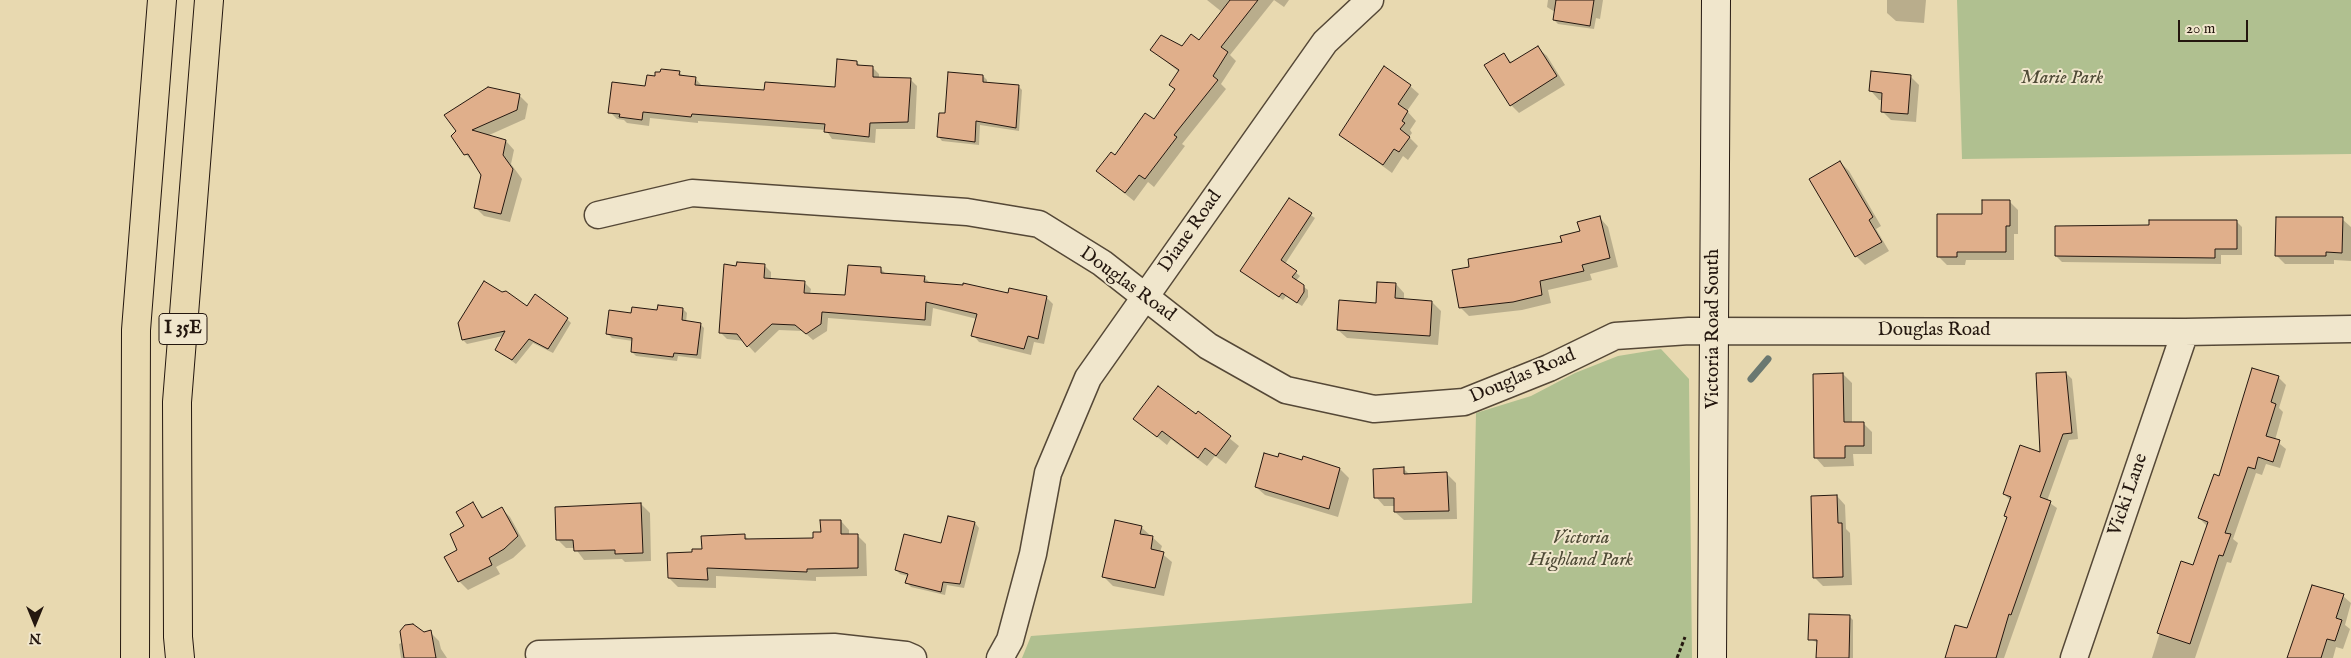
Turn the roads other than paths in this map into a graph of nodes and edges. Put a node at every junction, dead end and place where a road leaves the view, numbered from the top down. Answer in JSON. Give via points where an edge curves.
{"nodes":[{"id":1,"x":162,"y":0,"type":"edge"},
{"id":2,"x":209,"y":0,"type":"edge"},
{"id":3,"x":1370,"y":0,"type":"edge"},
{"id":4,"x":1716,"y":0,"type":"edge"},
{"id":5,"x":598,"y":214,"type":"dead end"},
{"id":6,"x":1145,"y":296,"type":"junction"},
{"id":7,"x":2351,"y":330,"type":"edge"},
{"id":8,"x":1714,"y":331,"type":"junction"},
{"id":9,"x":2185,"y":332,"type":"junction"},
{"id":10,"x":539,"y":654,"type":"dead end"},
{"id":11,"x":135,"y":658,"type":"edge"},
{"id":12,"x":180,"y":658,"type":"edge"},
{"id":13,"x":913,"y":658,"type":"edge"},
{"id":14,"x":1000,"y":658,"type":"edge"},
{"id":15,"x":1712,"y":658,"type":"edge"},
{"id":16,"x":2074,"y":658,"type":"edge"}],
"edges":[{"from":1,"to":11,"type":"highway","number":"I 35E","via":[[136,330]]},
{"from":2,"to":12,"type":"highway","number":"I 35E","via":[[177,402]]},
{"from":3,"to":6,"type":"street","name":"Diane Road","via":[[1325,42]]},
{"from":4,"to":8,"type":"street","name":"Victoria Road South"},
{"from":5,"to":6,"type":"street","name":"Douglas Road","via":[[692,193],[967,212],[1039,224],[1102,263]]},
{"from":6,"to":8,"type":"street","name":"Douglas Road","via":[[1208,346],[1286,390],[1374,409],[1464,402],[1549,368],[1615,336]]},
{"from":6,"to":14,"type":"street","name":"Diane Road","via":[[1088,378],[1048,473],[1010,640]]},
{"from":7,"to":9,"type":"street","name":"Douglas Road"},
{"from":8,"to":9,"type":"street","name":"Douglas Road"},
{"from":8,"to":15,"type":"street","name":"Victoria Road South"},
{"from":9,"to":16,"type":"street","name":"Vicki Lane"},
{"from":10,"to":13,"type":"street","via":[[834,646]]}]}
